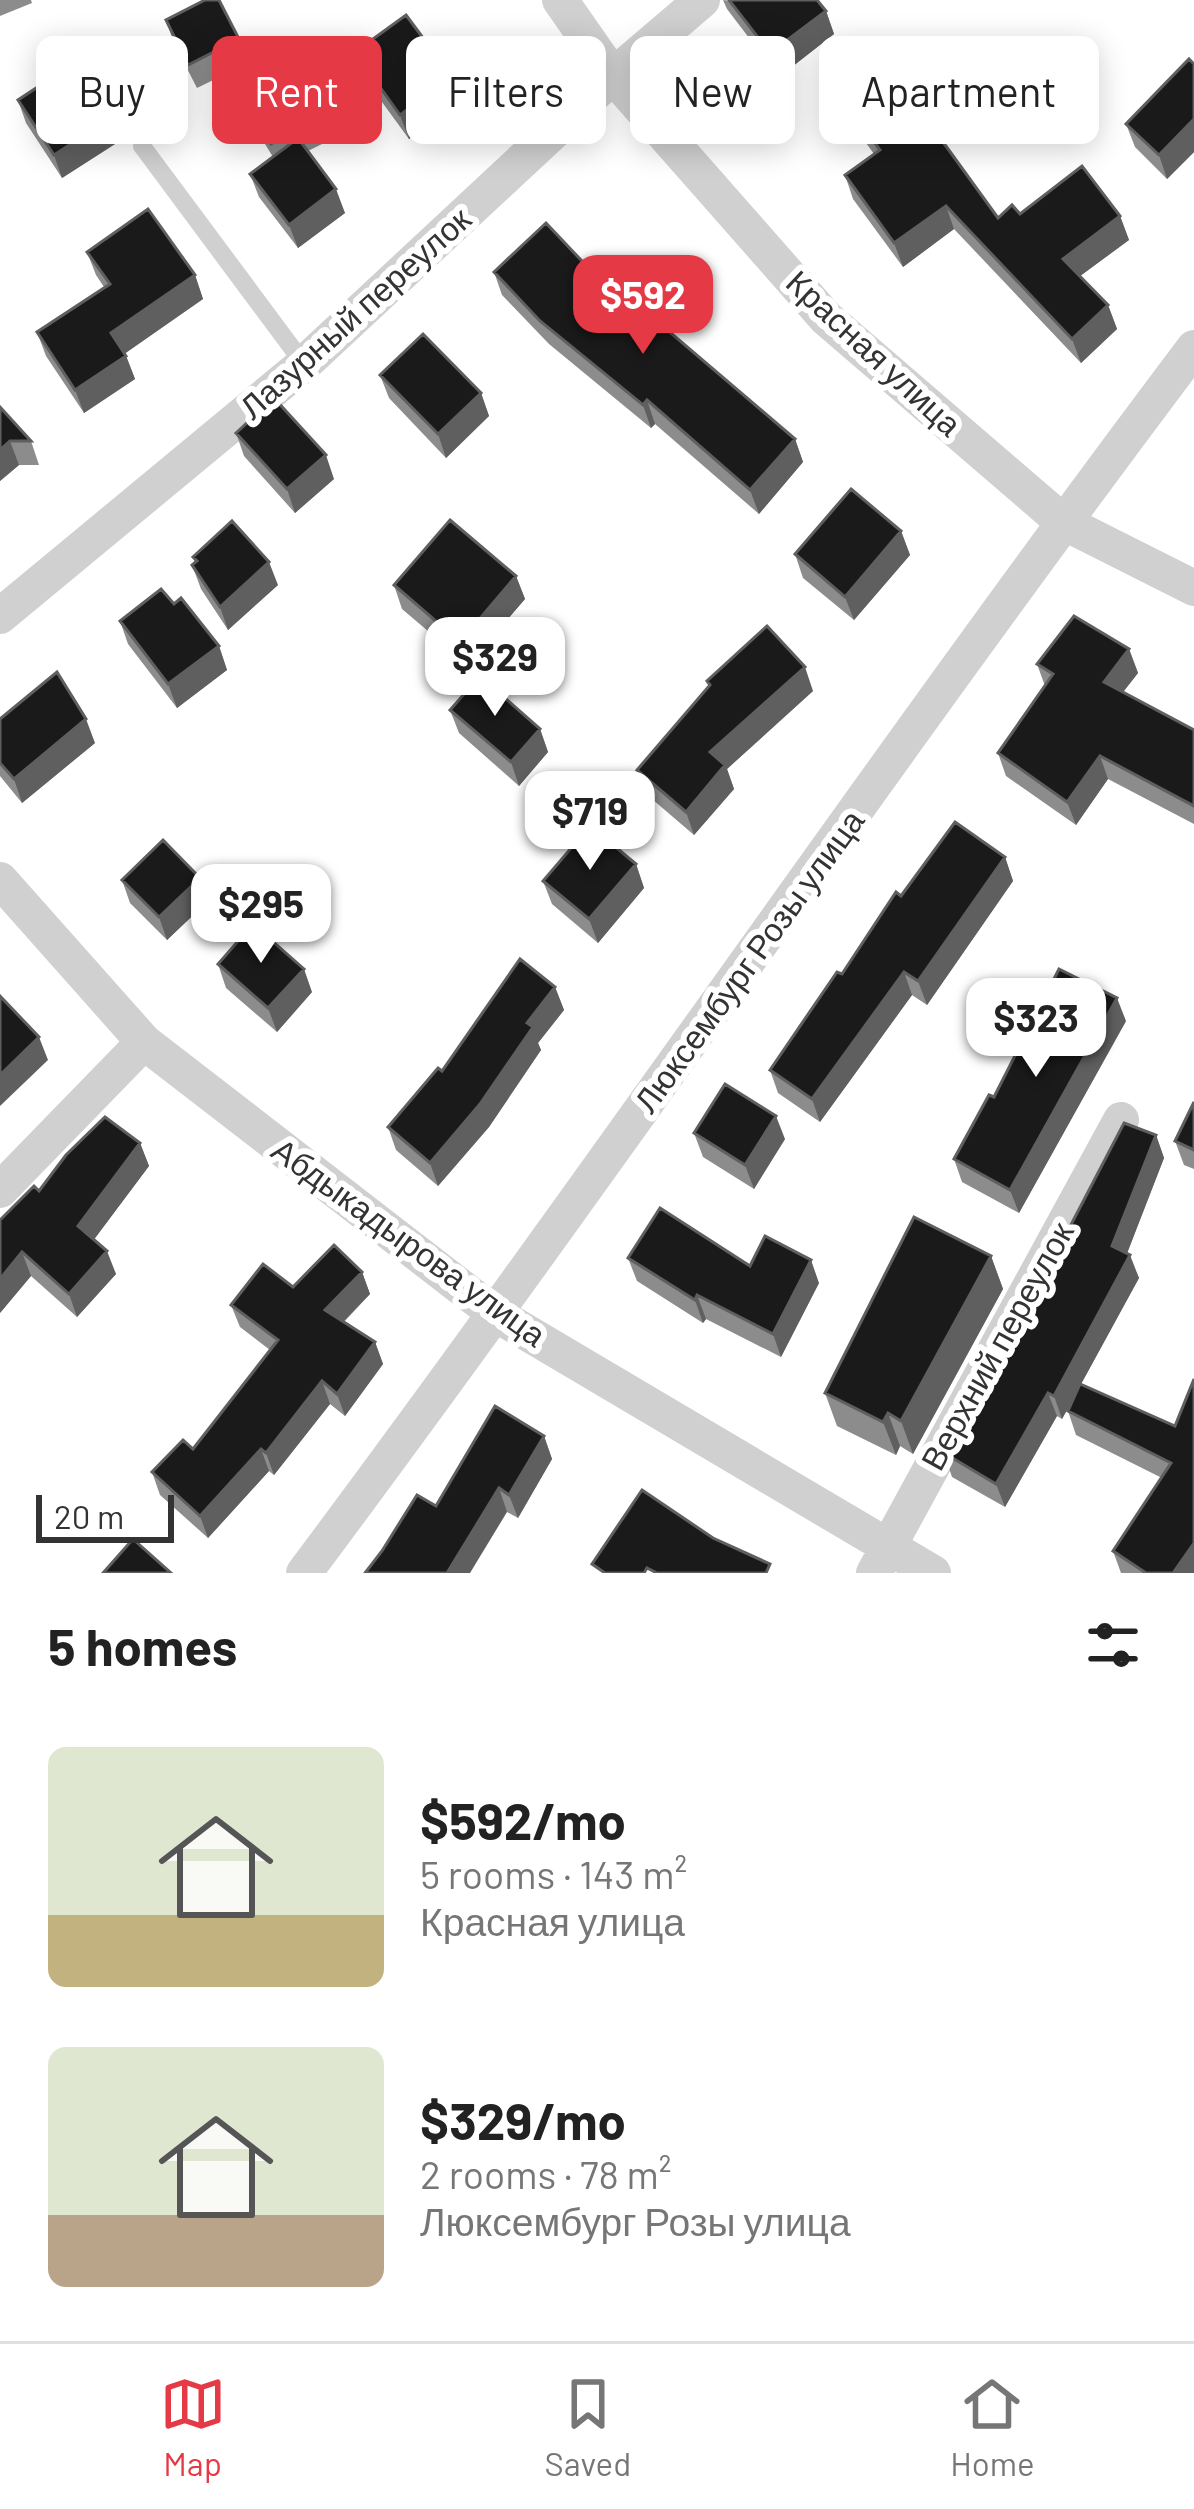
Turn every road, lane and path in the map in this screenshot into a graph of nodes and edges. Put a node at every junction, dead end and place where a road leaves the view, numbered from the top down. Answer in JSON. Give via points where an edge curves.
{"nodes":[{"id":1,"x":560,"y":0,"type":"edge"},
{"id":2,"x":702,"y":0,"type":"edge"},
{"id":3,"x":614,"y":76,"type":"junction"},
{"id":4,"x":142,"y":146,"type":"dead end"},
{"id":5,"x":1194,"y":348,"type":"edge"},
{"id":6,"x":304,"y":364,"type":"junction"},
{"id":7,"x":1063,"y":522,"type":"junction"},
{"id":8,"x":1194,"y":588,"type":"edge"},
{"id":9,"x":0,"y":616,"type":"edge"},
{"id":10,"x":0,"y":880,"type":"edge"},
{"id":11,"x":144,"y":1042,"type":"junction"},
{"id":12,"x":1121,"y":1120,"type":"edge"},
{"id":13,"x":0,"y":1190,"type":"edge"},
{"id":14,"x":497,"y":1315,"type":"junction"},
{"id":15,"x":880,"y":1561,"type":"edge"},
{"id":16,"x":304,"y":1573,"type":"edge"},
{"id":17,"x":933,"y":1573,"type":"edge"}],
"edges":[{"from":1,"to":3,"type":"street","name":"Красная улица"},
{"from":2,"to":3,"type":"street","name":"Лазурный переулок"},
{"from":3,"to":6,"type":"street","name":"Лазурный переулок"},
{"from":3,"to":7,"type":"street","name":"Красная улица","via":[[826,318]]},
{"from":4,"to":6,"type":"lane"},
{"from":5,"to":7,"type":"street","name":"Люксембург Розы улица"},
{"from":6,"to":9,"type":"street","name":"Лазурный переулок"},
{"from":7,"to":8,"type":"street","name":"Красная улица"},
{"from":7,"to":14,"type":"street","name":"Люксембург Розы улица"},
{"from":10,"to":11,"type":"street","name":"Абдыкадырова улица"},
{"from":11,"to":13,"type":"street"},
{"from":11,"to":14,"type":"street","name":"Абдыкадырова улица"},
{"from":12,"to":15,"type":"street","name":"Верхний переулок"},
{"from":14,"to":15,"type":"street","name":"Абдыкадырова улица"},
{"from":14,"to":16,"type":"street","name":"Люксембург Розы улица"},
{"from":15,"to":17,"type":"street","name":"Абдыкадырова улица"}]}
